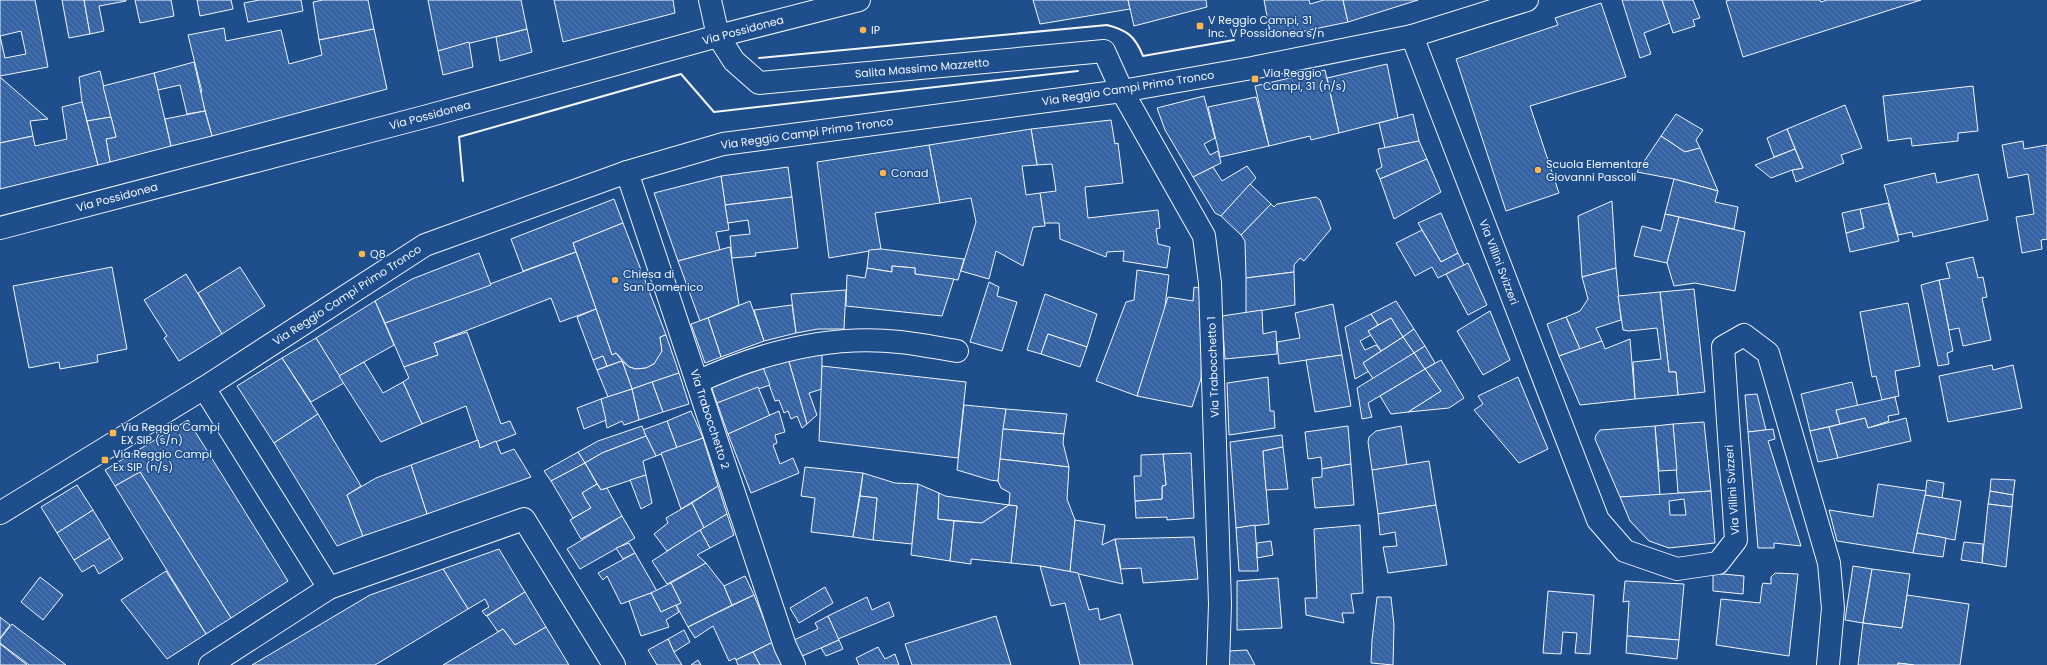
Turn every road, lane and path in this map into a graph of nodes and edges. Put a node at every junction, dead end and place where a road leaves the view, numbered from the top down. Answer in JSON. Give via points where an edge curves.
{"nodes":[{"id":1,"x":710,"y":0,"type":"edge"},
{"id":2,"x":859,"y":0,"type":"edge"},
{"id":3,"x":1527,"y":0,"type":"edge"},
{"id":4,"x":718,"y":36,"type":"junction"},
{"id":5,"x":1412,"y":36,"type":"junction"},
{"id":6,"x":1122,"y":91,"type":"junction"},
{"id":7,"x":627,"y":172,"type":"junction"},
{"id":8,"x":0,"y":228,"type":"edge"},
{"id":9,"x":957,"y":351,"type":"dead end"},
{"id":10,"x":697,"y":382,"type":"junction"},
{"id":11,"x":204,"y":388,"type":"junction"},
{"id":12,"x":0,"y":513,"type":"edge"},
{"id":13,"x":329,"y":588,"type":"junction"},
{"id":14,"x":210,"y":665,"type":"edge"},
{"id":15,"x":614,"y":665,"type":"edge"},
{"id":16,"x":794,"y":665,"type":"edge"},
{"id":17,"x":1218,"y":665,"type":"edge"},
{"id":18,"x":1828,"y":665,"type":"edge"}],
"edges":[{"from":1,"to":4,"type":"street"},
{"from":2,"to":4,"type":"street","name":"Via Possidonea"},
{"from":3,"to":5,"type":"street","name":"Via Reggio Campi Primo Tronco"},
{"from":4,"to":6,"type":"street","name":"Salita Massimo Mazzetto","via":[[734,61],[759,83],[1104,51]]},
{"from":4,"to":8,"type":"street","name":"Via Possidonea","via":[[424,117]]},
{"from":5,"to":6,"type":"street","name":"Via Reggio Campi Primo Tronco"},
{"from":5,"to":18,"type":"street","name":"Via Villini Svizzeri","via":[[1598,520],[1625,550],[1677,569],[1718,563],[1736,540],[1723,347],[1744,335],[1768,353],[1829,563],[1833,608]]},
{"from":6,"to":7,"type":"street","name":"Via Reggio Campi Primo Tronco","via":[[723,144]]},
{"from":6,"to":17,"type":"street","name":"Via Trabocchetto 1","via":[[1204,236],[1210,283],[1220,604]]},
{"from":7,"to":10,"type":"street","name":"Via Trabocchetto 2"},
{"from":7,"to":11,"type":"street","name":"Via Reggio Campi Primo Tronco","via":[[425,246]]},
{"from":9,"to":10,"type":"street","via":[[899,342],[845,341],[792,348],[733,366]]},
{"from":10,"to":16,"type":"street","name":"Via Trabocchetto 2","via":[[785,646]]},
{"from":11,"to":12,"type":"street","name":"Via Reggio Campi Primo Tronco"},
{"from":11,"to":13,"type":"street"},
{"from":13,"to":14,"type":"street"},
{"from":13,"to":15,"type":"street","via":[[524,519]]}]}
